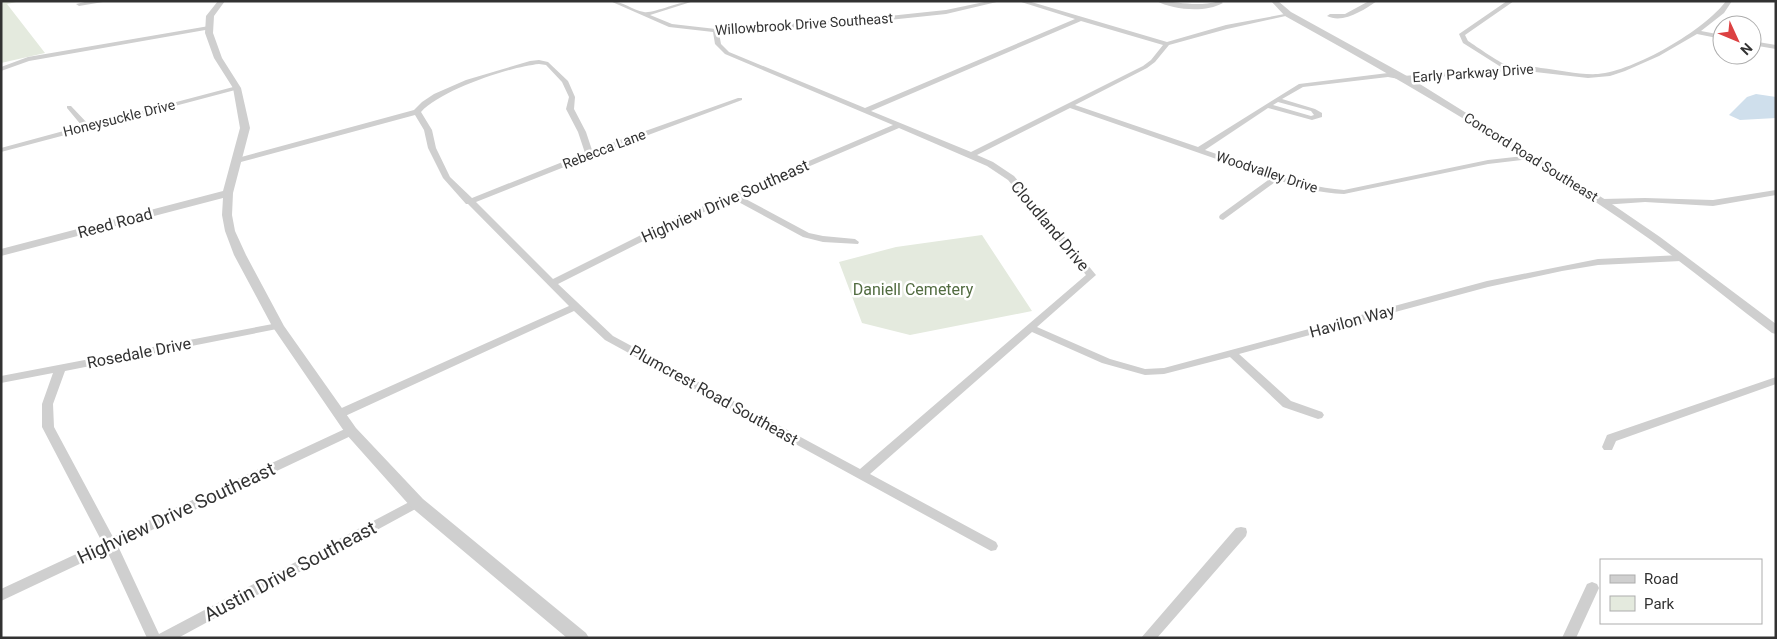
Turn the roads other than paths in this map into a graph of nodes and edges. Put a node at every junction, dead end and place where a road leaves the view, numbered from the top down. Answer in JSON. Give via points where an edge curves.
{"nodes":[{"id":1,"x":106,"y":1,"type":"edge"},
{"id":2,"x":222,"y":1,"type":"edge"},
{"id":3,"x":613,"y":1,"type":"edge"},
{"id":4,"x":691,"y":1,"type":"edge"},
{"id":5,"x":998,"y":1,"type":"edge"},
{"id":6,"x":1021,"y":1,"type":"edge"},
{"id":7,"x":1159,"y":1,"type":"edge"},
{"id":8,"x":1274,"y":1,"type":"edge"},
{"id":9,"x":1374,"y":1,"type":"edge"},
{"id":10,"x":1511,"y":1,"type":"edge"},
{"id":11,"x":1729,"y":1,"type":"edge"},
{"id":12,"x":1220,"y":3,"type":"dead end"},
{"id":13,"x":79,"y":4,"type":"dead end"},
{"id":14,"x":1288,"y":14,"type":"junction"},
{"id":15,"x":644,"y":15,"type":"junction"},
{"id":16,"x":1330,"y":16,"type":"dead end"},
{"id":17,"x":1080,"y":19,"type":"junction"},
{"id":18,"x":209,"y":28,"type":"junction"},
{"id":19,"x":716,"y":31,"type":"junction"},
{"id":20,"x":1697,"y":32,"type":"junction"},
{"id":21,"x":1712,"y":35,"type":"edge"},
{"id":22,"x":1167,"y":44,"type":"junction"},
{"id":23,"x":1762,"y":45,"type":"edge"},
{"id":24,"x":1776,"y":47,"type":"edge"},
{"id":25,"x":1,"y":69,"type":"edge"},
{"id":26,"x":1509,"y":69,"type":"junction"},
{"id":27,"x":1404,"y":78,"type":"junction"},
{"id":28,"x":237,"y":88,"type":"junction"},
{"id":29,"x":740,"y":99,"type":"dead end"},
{"id":30,"x":1278,"y":100,"type":"junction"},
{"id":31,"x":1068,"y":105,"type":"junction"},
{"id":32,"x":1268,"y":106,"type":"junction"},
{"id":33,"x":69,"y":107,"type":"dead end"},
{"id":34,"x":866,"y":110,"type":"junction"},
{"id":35,"x":417,"y":112,"type":"junction"},
{"id":36,"x":900,"y":125,"type":"junction"},
{"id":37,"x":87,"y":127,"type":"junction"},
{"id":38,"x":1,"y":150,"type":"edge"},
{"id":39,"x":1199,"y":150,"type":"junction"},
{"id":40,"x":589,"y":154,"type":"junction"},
{"id":41,"x":971,"y":155,"type":"junction"},
{"id":42,"x":1530,"y":157,"type":"junction"},
{"id":43,"x":237,"y":160,"type":"junction"},
{"id":44,"x":1277,"y":177,"type":"junction"},
{"id":45,"x":1776,"y":192,"type":"edge"},
{"id":46,"x":228,"y":193,"type":"junction"},
{"id":47,"x":732,"y":196,"type":"junction"},
{"id":48,"x":469,"y":202,"type":"junction"},
{"id":49,"x":1602,"y":202,"type":"junction"},
{"id":50,"x":1224,"y":217,"type":"dead end"},
{"id":51,"x":855,"y":242,"type":"dead end"},
{"id":52,"x":1,"y":253,"type":"edge"},
{"id":53,"x":1681,"y":258,"type":"junction"},
{"id":54,"x":553,"y":283,"type":"junction"},
{"id":55,"x":575,"y":307,"type":"junction"},
{"id":56,"x":278,"y":326,"type":"junction"},
{"id":57,"x":1031,"y":328,"type":"junction"},
{"id":58,"x":1776,"y":330,"type":"edge"},
{"id":59,"x":1232,"y":354,"type":"junction"},
{"id":60,"x":60,"y":369,"type":"junction"},
{"id":61,"x":1,"y":380,"type":"edge"},
{"id":62,"x":1776,"y":380,"type":"edge"},
{"id":63,"x":339,"y":414,"type":"junction"},
{"id":64,"x":1318,"y":415,"type":"dead end"},
{"id":65,"x":351,"y":431,"type":"junction"},
{"id":66,"x":1608,"y":447,"type":"dead end"},
{"id":67,"x":861,"y":475,"type":"junction"},
{"id":68,"x":417,"y":503,"type":"junction"},
{"id":69,"x":1241,"y":532,"type":"dead end"},
{"id":70,"x":110,"y":544,"type":"junction"},
{"id":71,"x":991,"y":546,"type":"dead end"},
{"id":72,"x":1592,"y":588,"type":"dead end"},
{"id":73,"x":1,"y":595,"type":"edge"},
{"id":74,"x":154,"y":638,"type":"edge"},
{"id":75,"x":164,"y":638,"type":"edge"},
{"id":76,"x":580,"y":638,"type":"edge"},
{"id":77,"x":1148,"y":638,"type":"edge"},
{"id":78,"x":1569,"y":638,"type":"edge"}],
"edges":[{"from":1,"to":13,"type":"street"},
{"from":2,"to":18,"type":"street","via":[[210,16]]},
{"from":3,"to":15,"type":"street","name":"Willowbrook Drive Southeast"},
{"from":4,"to":15,"type":"street"},
{"from":5,"to":19,"type":"street","name":"Willowbrook Drive Southeast","via":[[954,11],[870,20]]},
{"from":6,"to":17,"type":"street"},
{"from":7,"to":12,"type":"street","via":[[1202,8]]},
{"from":8,"to":14,"type":"street","name":"Concord Road Southeast"},
{"from":9,"to":16,"type":"street","via":[[1346,16]]},
{"from":10,"to":26,"type":"street","via":[[1462,34],[1465,42]]},
{"from":11,"to":20,"type":"street","name":"Early Parkway Drive"},
{"from":14,"to":22,"type":"street"},
{"from":14,"to":27,"type":"street","name":"Concord Road Southeast"},
{"from":15,"to":19,"type":"street","name":"Willowbrook Drive Southeast","via":[[671,26]]},
{"from":17,"to":22,"type":"street"},
{"from":17,"to":34,"type":"street"},
{"from":18,"to":25,"type":"street","via":[[28,59]]},
{"from":18,"to":28,"type":"street","via":[[218,58]]},
{"from":19,"to":34,"type":"street","name":"Cloudland Drive","via":[[719,48],[727,53]]},
{"from":20,"to":21,"type":"street"},
{"from":20,"to":26,"type":"street","name":"Early Parkway Drive","via":[[1669,49],[1611,73],[1587,76],[1538,68]]},
{"from":22,"to":31,"type":"street","via":[[1145,67]]},
{"from":23,"to":24,"type":"street"},
{"from":26,"to":27,"type":"street","name":"Early Parkway Drive"},
{"from":27,"to":30,"type":"street","name":"Early Parkway Drive","via":[[1388,75],[1302,85]]},
{"from":27,"to":42,"type":"street","name":"Concord Road Southeast"},
{"from":28,"to":37,"type":"street","name":"Honeysuckle Drive"},
{"from":28,"to":43,"type":"street","via":[[245,128]]},
{"from":29,"to":40,"type":"street","name":"Rebecca Lane"},
{"from":30,"to":32,"type":"street","name":"Early Parkway Drive"},
{"from":30,"to":32,"type":"street","via":[[1320,115],[1312,118]]},
{"from":31,"to":39,"type":"street","name":"Woodvalley Drive"},
{"from":31,"to":41,"type":"street"},
{"from":32,"to":39,"type":"street","name":"Early Parkway Drive"},
{"from":33,"to":37,"type":"street"},
{"from":34,"to":36,"type":"street","name":"Cloudland Drive"},
{"from":35,"to":40,"type":"street","via":[[425,102],[454,88],[530,63],[548,64],[565,81],[572,97],[570,109]]},
{"from":35,"to":43,"type":"street"},
{"from":35,"to":48,"type":"street","name":"Plumcrest Road Southeast","via":[[428,130],[441,168]]},
{"from":36,"to":41,"type":"street","name":"Cloudland Drive"},
{"from":36,"to":47,"type":"street","name":"Highview Drive Southeast"},
{"from":37,"to":38,"type":"street","name":"Honeysuckle Drive"},
{"from":39,"to":44,"type":"street","name":"Woodvalley Drive"},
{"from":40,"to":48,"type":"street","name":"Rebecca Lane"},
{"from":41,"to":57,"type":"street","name":"Cloudland Drive","via":[[1011,178],[1091,275]]},
{"from":42,"to":44,"type":"street","name":"Woodvalley Drive","via":[[1488,162],[1344,192]]},
{"from":42,"to":49,"type":"street","name":"Concord Road Southeast"},
{"from":43,"to":46,"type":"street"},
{"from":44,"to":50,"type":"street"},
{"from":45,"to":49,"type":"street","via":[[1713,203]]},
{"from":46,"to":52,"type":"street","name":"Reed Road"},
{"from":46,"to":56,"type":"street","via":[[230,231]]},
{"from":47,"to":51,"type":"street","via":[[806,235]]},
{"from":47,"to":54,"type":"street","name":"Highview Drive Southeast"},
{"from":48,"to":54,"type":"street","name":"Plumcrest Road Southeast"},
{"from":49,"to":53,"type":"street","name":"Concord Road Southeast"},
{"from":53,"to":58,"type":"street","name":"Concord Road Southeast"},
{"from":53,"to":59,"type":"street","name":"Havilon Way","via":[[1598,262],[1543,272]]},
{"from":54,"to":55,"type":"street","name":"Plumcrest Road Southeast"},
{"from":55,"to":63,"type":"street"},
{"from":55,"to":67,"type":"street","name":"Plumcrest Road Southeast","via":[[608,338]]},
{"from":56,"to":60,"type":"street","name":"Rosedale Drive"},
{"from":56,"to":63,"type":"street"},
{"from":57,"to":59,"type":"street","name":"Havilon Way","via":[[1106,361],[1145,372],[1164,371]]},
{"from":57,"to":67,"type":"street","name":"Cloudland Drive"},
{"from":59,"to":64,"type":"street","via":[[1286,404]]},
{"from":60,"to":61,"type":"street","name":"Rosedale Drive"},
{"from":60,"to":70,"type":"street","via":[[49,394],[45,414],[48,427]]},
{"from":62,"to":66,"type":"street","via":[[1611,438]]},
{"from":63,"to":65,"type":"street"},
{"from":65,"to":68,"type":"street"},
{"from":65,"to":70,"type":"street","name":"Highview Drive Southeast"},
{"from":67,"to":71,"type":"street","name":"Plumcrest Road Southeast"},
{"from":68,"to":75,"type":"street","name":"Austin Drive Southeast"},
{"from":68,"to":76,"type":"street"},
{"from":69,"to":77,"type":"street"},
{"from":70,"to":73,"type":"street","name":"Highview Drive Southeast"},
{"from":70,"to":74,"type":"street"},
{"from":72,"to":78,"type":"street"}]}
